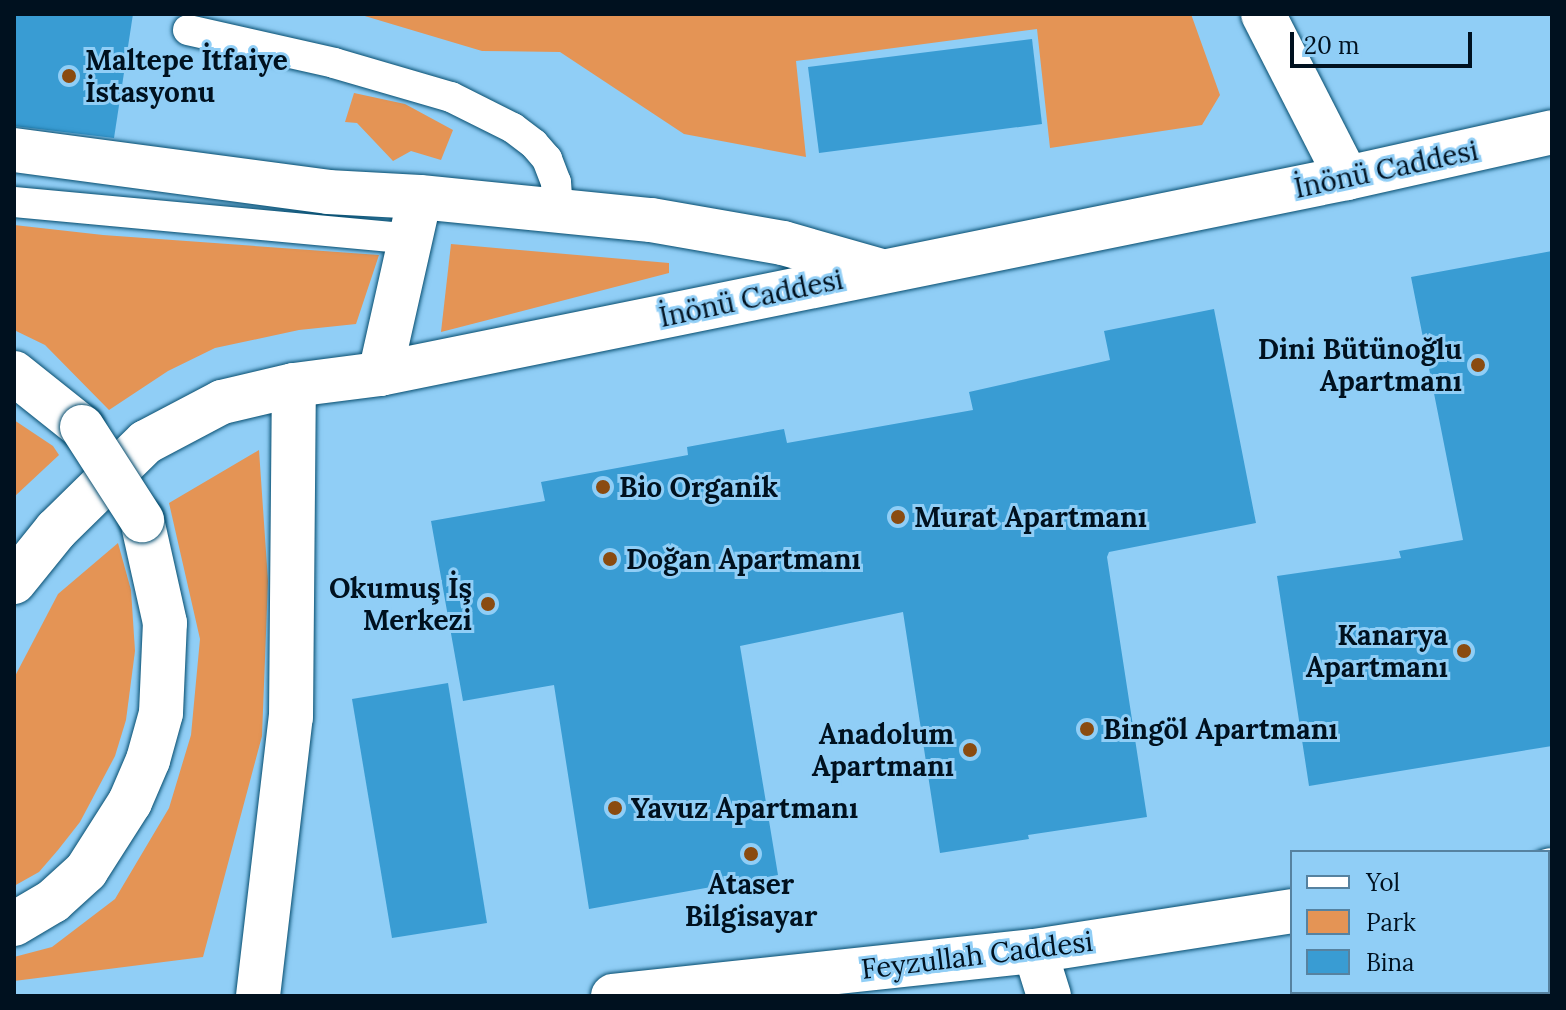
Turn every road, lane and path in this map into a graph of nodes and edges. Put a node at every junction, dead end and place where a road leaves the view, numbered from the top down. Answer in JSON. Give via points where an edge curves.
{"nodes":[{"id":1,"x":1263,"y":14,"type":"edge"},
{"id":2,"x":188,"y":30,"type":"dead end"},
{"id":3,"x":1552,"y":132,"type":"edge"},
{"id":4,"x":14,"y":150,"type":"edge"},
{"id":5,"x":1347,"y":178,"type":"junction"},
{"id":6,"x":420,"y":197,"type":"junction"},
{"id":7,"x":14,"y":202,"type":"edge"},
{"id":8,"x":558,"y":211,"type":"junction"},
{"id":9,"x":410,"y":239,"type":"junction"},
{"id":10,"x":881,"y":271,"type":"junction"},
{"id":11,"x":14,"y":373,"type":"edge"},
{"id":12,"x":380,"y":374,"type":"junction"},
{"id":13,"x":294,"y":385,"type":"junction"},
{"id":14,"x":14,"y":582,"type":"edge"},
{"id":15,"x":1290,"y":911,"type":"edge"},
{"id":16,"x":14,"y":924,"type":"edge"},
{"id":17,"x":1035,"y":951,"type":"junction"},
{"id":18,"x":258,"y":996,"type":"edge"},
{"id":19,"x":613,"y":996,"type":"edge"},
{"id":20,"x":1049,"y":996,"type":"edge"}],
"edges":[{"from":1,"to":5,"type":"main road"},
{"from":2,"to":8,"type":"lane","via":[[334,63],[451,97],[534,144],[556,182]]},
{"from":3,"to":5,"type":"main road","name":"İnönü Caddesi"},
{"from":4,"to":6,"type":"main road","via":[[328,192]]},
{"from":5,"to":10,"type":"main road","name":"İnönü Caddesi"},
{"from":6,"to":8,"type":"main road"},
{"from":6,"to":9,"type":"main road"},
{"from":7,"to":9,"type":"lane"},
{"from":8,"to":10,"type":"main road","via":[[651,220],[783,243]]},
{"from":9,"to":12,"type":"main road"},
{"from":10,"to":12,"type":"main road","name":"İnönü Caddesi"},
{"from":11,"to":16,"type":"main road","bridge":true,"via":[[82,427],[142,520],[165,623],[161,713],[130,802],[86,871],[53,901]]},
{"from":12,"to":13,"type":"main road","name":"İnönü Caddesi"},
{"from":13,"to":14,"type":"main road","name":"İnönü Caddesi","via":[[222,402],[146,442],[56,530]]},
{"from":13,"to":18,"type":"main road","via":[[291,717]]},
{"from":15,"to":17,"type":"main road","name":"Feyzullah Caddesi"},
{"from":17,"to":19,"type":"main road","name":"Feyzullah Caddesi"},
{"from":17,"to":20,"type":"main road"}]}
